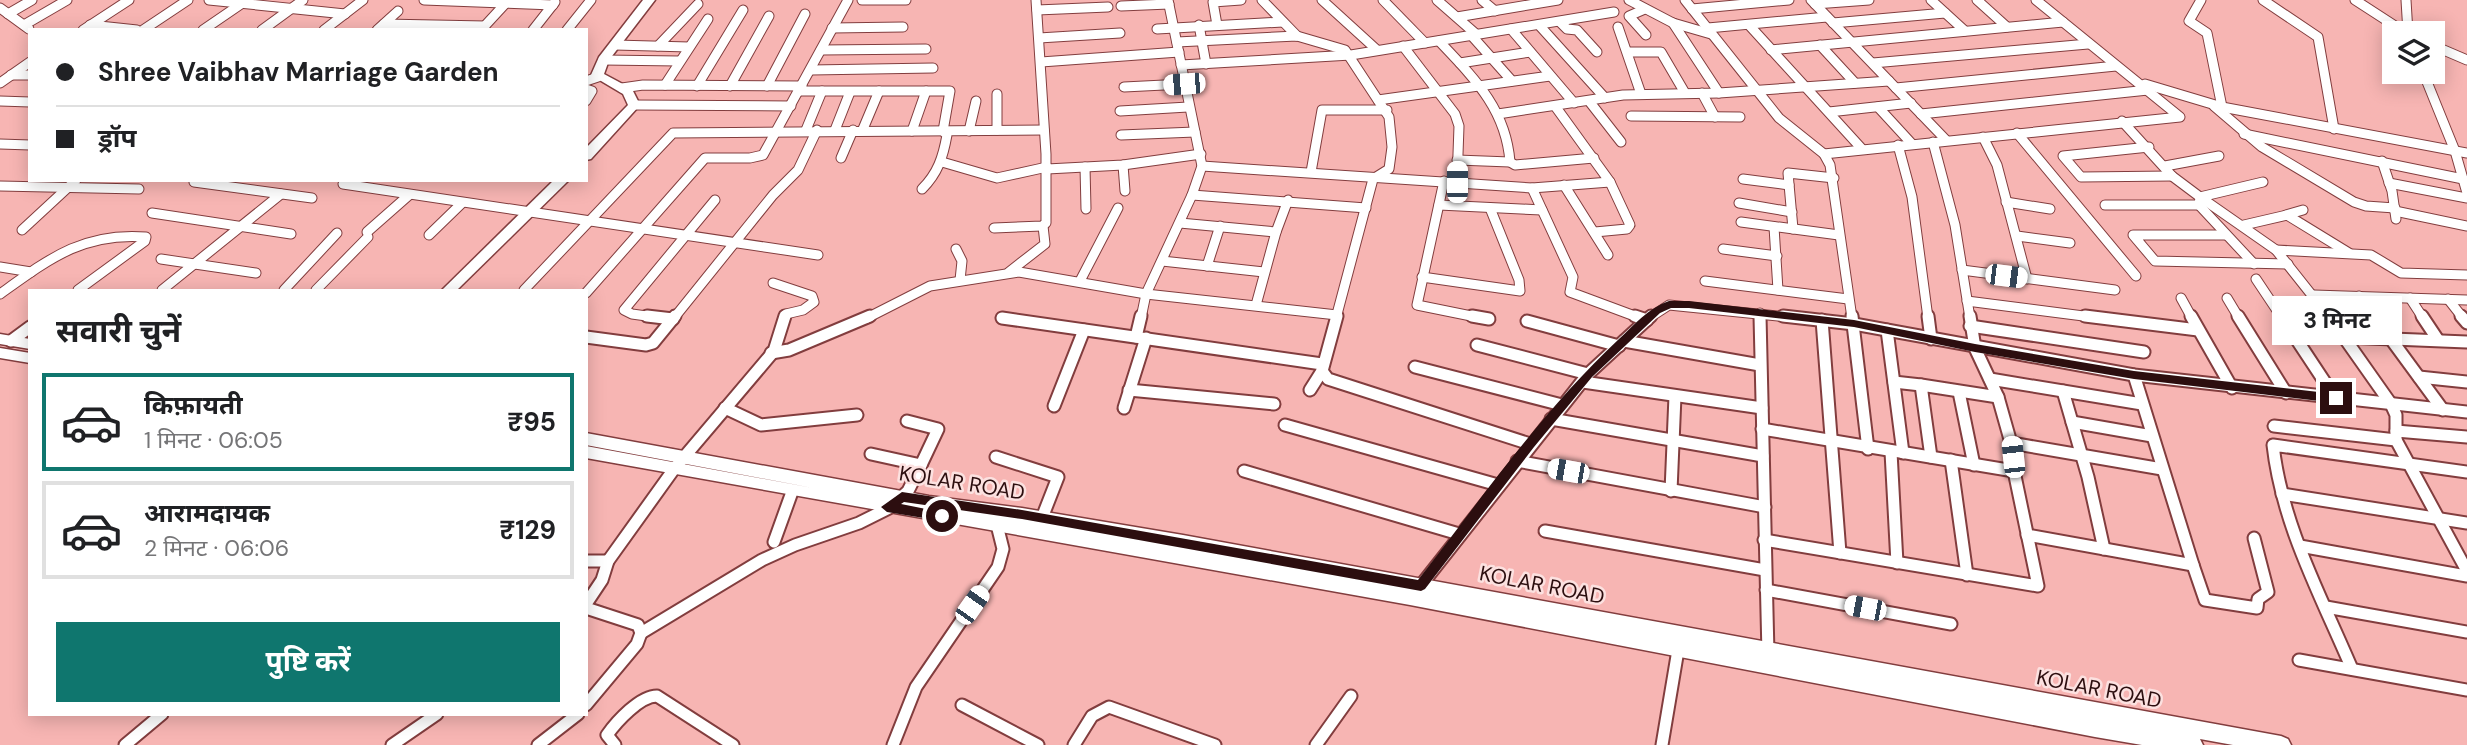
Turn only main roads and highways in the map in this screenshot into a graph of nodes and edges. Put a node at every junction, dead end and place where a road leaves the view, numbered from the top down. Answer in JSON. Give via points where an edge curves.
{"nodes":[{"id":1,"x":649,"y":0,"type":"edge"},
{"id":2,"x":592,"y":79,"type":"edge"},
{"id":3,"x":588,"y":154,"type":"edge"},
{"id":4,"x":560,"y":182,"type":"edge"},
{"id":5,"x":450,"y":289,"type":"edge"},
{"id":6,"x":4,"y":344,"type":"edge"},
{"id":7,"x":28,"y":344,"type":"edge"},
{"id":8,"x":28,"y":357,"type":"edge"},
{"id":9,"x":588,"y":440,"type":"edge"},
{"id":10,"x":588,"y":452,"type":"edge"},
{"id":11,"x":679,"y":463,"type":"junction"},
{"id":12,"x":895,"y":502,"type":"junction"},
{"id":13,"x":1416,"y":592,"type":"junction"},
{"id":14,"x":1768,"y":659,"type":"junction"},
{"id":15,"x":2153,"y":742,"type":"edge"},
{"id":16,"x":2193,"y":745,"type":"edge"},
{"id":17,"x":2281,"y":745,"type":"edge"}],
"edges":[{"from":1,"to":2,"type":"main road"},
{"from":2,"to":3,"type":"main road","via":[[622,88],[634,105]]},
{"from":4,"to":5,"type":"main road"},
{"from":6,"to":7,"type":"main road"},
{"from":6,"to":8,"type":"main road"},
{"from":9,"to":11,"type":"main road","name":"KOLAR ROAD"},
{"from":10,"to":11,"type":"main road","name":"KOLAR ROAD"},
{"from":11,"to":12,"type":"main road","name":"KOLAR ROAD"},
{"from":11,"to":12,"type":"main road","name":"KOLAR ROAD","via":[[792,492]]},
{"from":12,"to":13,"type":"main road","name":"KOLAR ROAD"},
{"from":13,"to":14,"type":"main road","name":"KOLAR ROAD"},
{"from":13,"to":14,"type":"main road","name":"KOLAR ROAD","via":[[1678,650]]},
{"from":14,"to":15,"type":"main road","name":"KOLAR ROAD"},
{"from":14,"to":17,"type":"main road","name":"KOLAR ROAD"},
{"from":15,"to":16,"type":"main road","name":"KOLAR ROAD"}]}
